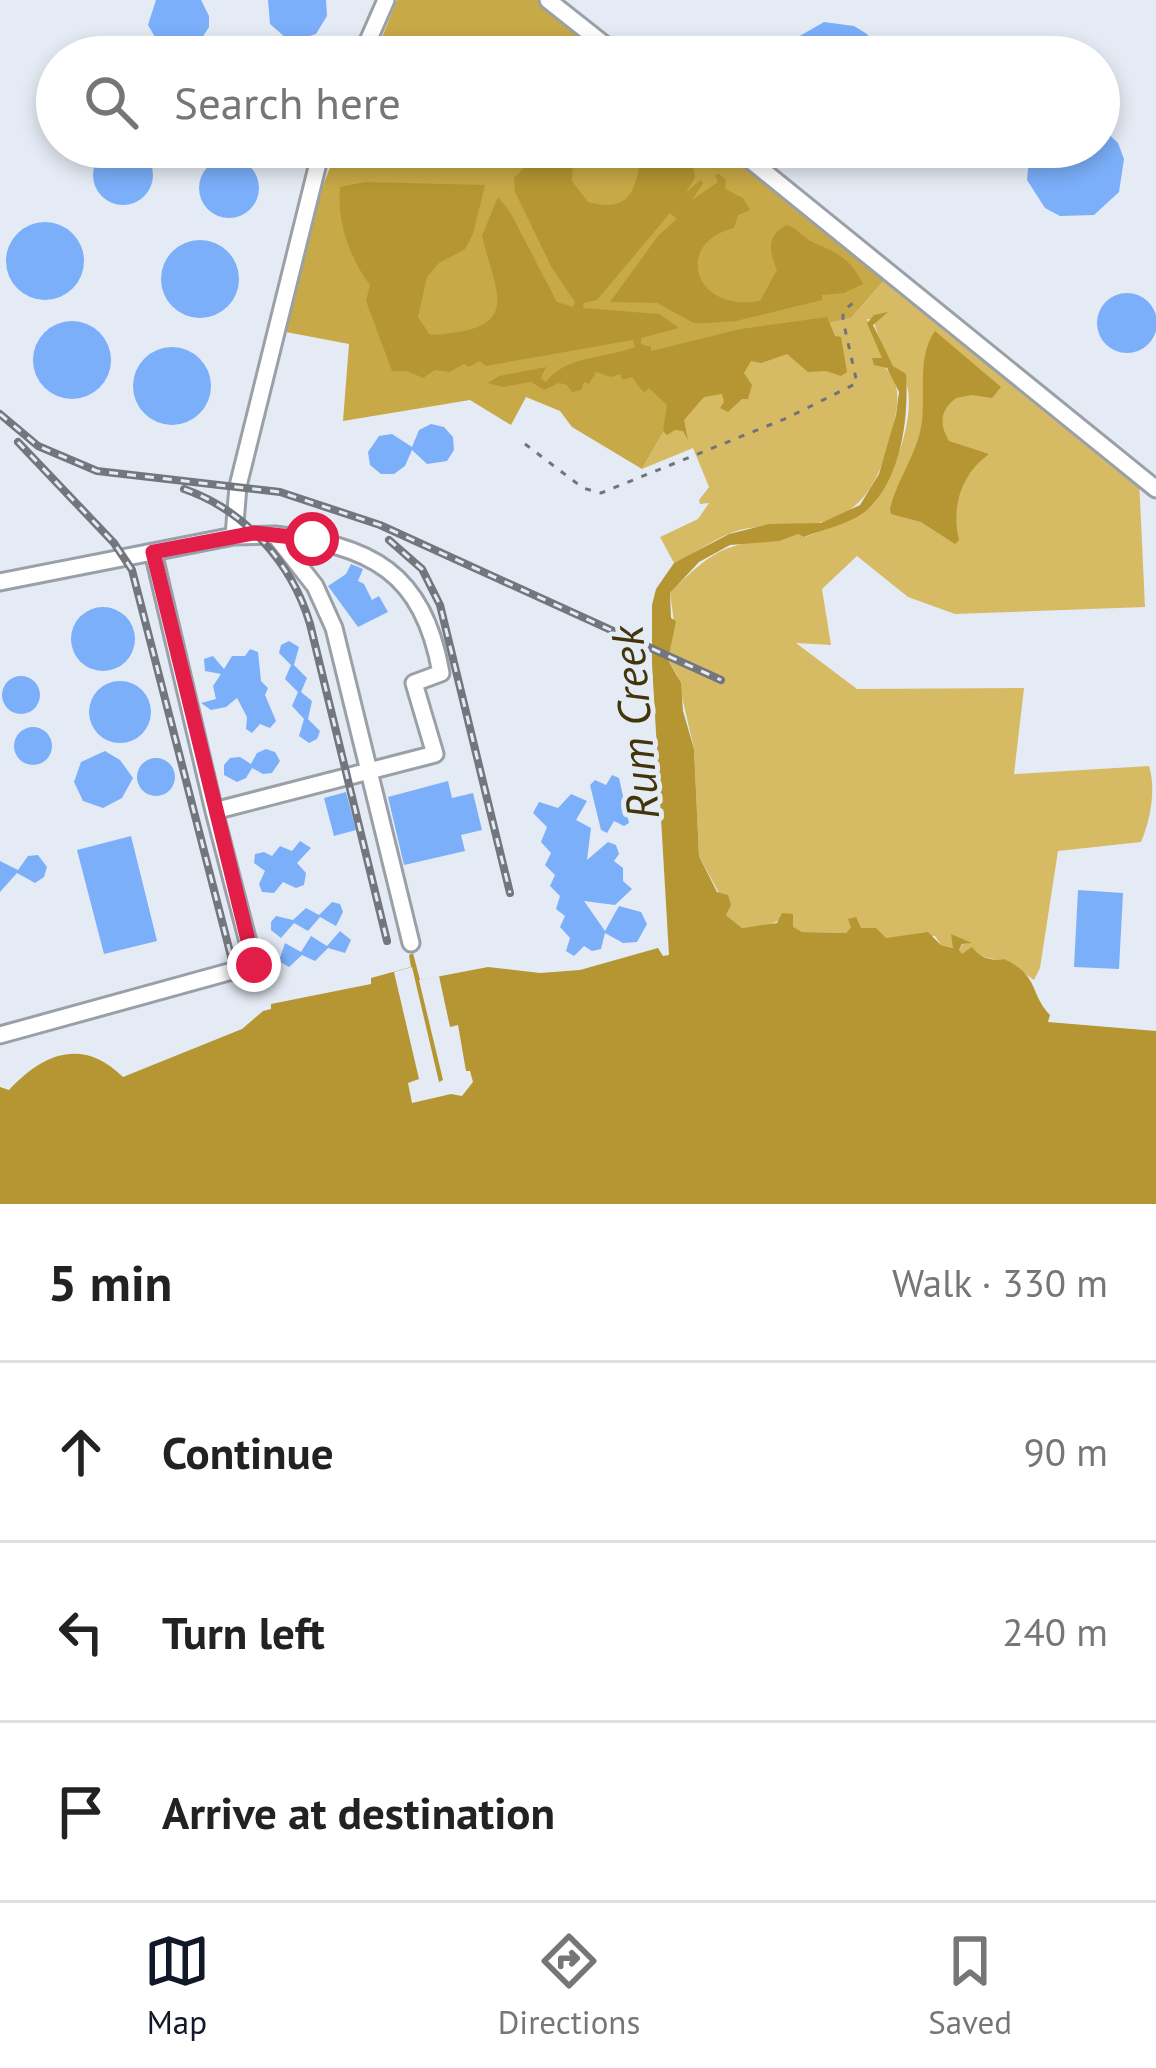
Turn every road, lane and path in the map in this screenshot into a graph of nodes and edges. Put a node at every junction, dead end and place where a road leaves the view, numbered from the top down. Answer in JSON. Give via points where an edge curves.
{"nodes":[{"id":1,"x":386,"y":0,"type":"edge"},
{"id":2,"x":548,"y":0,"type":"edge"},
{"id":3,"x":370,"y":36,"type":"edge"},
{"id":4,"x":593,"y":36,"type":"edge"},
{"id":5,"x":317,"y":168,"type":"edge"},
{"id":6,"x":760,"y":168,"type":"edge"},
{"id":7,"x":853,"y":302,"type":"dead end"},
{"id":8,"x":525,"y":444,"type":"dead end"},
{"id":9,"x":1156,"y":489,"type":"edge"},
{"id":10,"x":275,"y":535,"type":"junction"},
{"id":11,"x":234,"y":536,"type":"junction"},
{"id":12,"x":153,"y":552,"type":"junction"},
{"id":13,"x":0,"y":582,"type":"edge"},
{"id":14,"x":369,"y":772,"type":"junction"},
{"id":15,"x":214,"y":811,"type":"junction"},
{"id":16,"x":411,"y":944,"type":"dead end"},
{"id":17,"x":0,"y":1035,"type":"edge"}],
"edges":[{"from":1,"to":3,"type":"lane"},
{"from":2,"to":4,"type":"lane"},
{"from":5,"to":11,"type":"lane","via":[[238,486]]},
{"from":6,"to":9,"type":"lane"},
{"from":7,"to":8,"type":"path","via":[[843,320],[857,383],[787,418],[601,493]]},
{"from":10,"to":11,"type":"lane"},
{"from":10,"to":14,"type":"lane","via":[[315,586],[334,628]]},
{"from":10,"to":14,"type":"lane","via":[[359,551],[392,572],[435,640],[441,673],[414,683],[435,754]]},
{"from":11,"to":12,"type":"lane"},
{"from":12,"to":13,"type":"lane"},
{"from":12,"to":15,"type":"lane"},
{"from":14,"to":15,"type":"lane"},
{"from":14,"to":16,"type":"lane"},
{"from":15,"to":17,"type":"lane","via":[[254,965]]}]}
